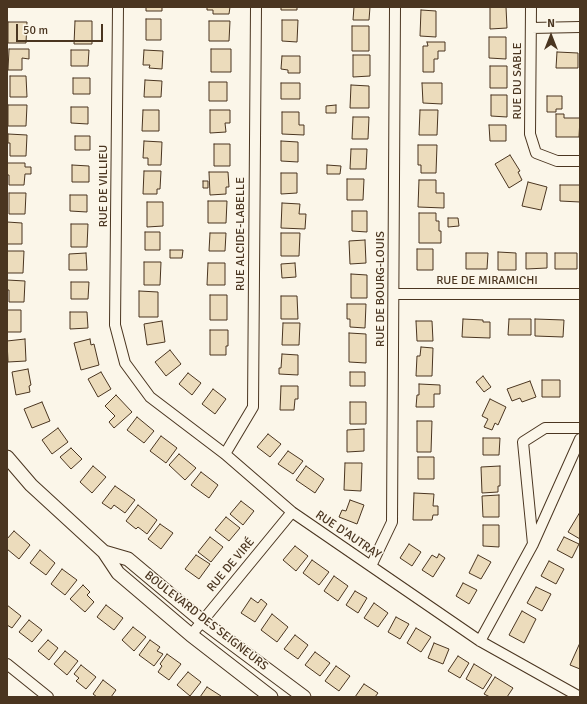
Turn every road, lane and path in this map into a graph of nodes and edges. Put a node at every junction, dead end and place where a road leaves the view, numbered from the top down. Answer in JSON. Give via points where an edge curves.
{"nodes":[{"id":1,"x":118,"y":7,"type":"edge"},
{"id":2,"x":256,"y":7,"type":"edge"},
{"id":3,"x":395,"y":7,"type":"edge"},
{"id":4,"x":531,"y":7,"type":"edge"},
{"id":5,"x":580,"y":27,"type":"edge"},
{"id":6,"x":531,"y":28,"type":"junction"},
{"id":7,"x":580,"y":161,"type":"edge"},
{"id":8,"x":394,"y":294,"type":"junction"},
{"id":9,"x":580,"y":294,"type":"edge"},
{"id":10,"x":125,"y":363,"type":"joint"},
{"id":11,"x":580,"y":428,"type":"edge"},
{"id":12,"x":580,"y":439,"type":"edge"},
{"id":13,"x":225,"y":454,"type":"junction"},
{"id":14,"x":7,"y":457,"type":"edge"},
{"id":15,"x":292,"y":512,"type":"junction"},
{"id":16,"x":533,"y":544,"type":"junction"},
{"id":17,"x":104,"y":552,"type":"junction"},
{"id":18,"x":371,"y":566,"type":"junction"},
{"id":19,"x":202,"y":621,"type":"junction"},
{"id":20,"x":191,"y":635,"type":"junction"},
{"id":21,"x":480,"y":641,"type":"junction"},
{"id":22,"x":7,"y":664,"type":"edge"},
{"id":23,"x":48,"y":697,"type":"edge"},
{"id":24,"x":271,"y":697,"type":"edge"},
{"id":25,"x":304,"y":697,"type":"edge"},
{"id":26,"x":580,"y":697,"type":"edge"}],
"edges":[{"from":1,"to":10,"type":"street","name":"RUE DE VILLIEU","via":[[116,325]]},
{"from":2,"to":13,"type":"street","name":"RUE ALCIDE-LABELLE","via":[[253,407]]},
{"from":3,"to":8,"type":"street","name":"RUE DE BOURG-LOUIS"},
{"from":4,"to":6,"type":"street","name":"RUE DU SABLE"},
{"from":5,"to":6,"type":"street"},
{"from":6,"to":7,"type":"street","name":"RUE DU SABLE","via":[[530,134],[536,153],[557,161]]},
{"from":8,"to":9,"type":"street","name":"RUE DE MIRAMICHI"},
{"from":8,"to":18,"type":"street","name":"RUE DE BOURG-LOUIS","via":[[392,522]]},
{"from":10,"to":13,"type":"street","name":"RUE D'AUTRAY","via":[[150,396]]},
{"from":11,"to":16,"type":"street","via":[[545,428],[523,442]]},
{"from":12,"to":16,"type":"street"},
{"from":13,"to":15,"type":"street","name":"RUE D'AUTRAY"},
{"from":14,"to":17,"type":"street","name":"BOULEVARD DES SEIGNEURS","via":[[31,485]]},
{"from":15,"to":18,"type":"street","name":"RUE D'AUTRAY"},
{"from":15,"to":19,"type":"street","name":"RUE DE VIRÉ"},
{"from":16,"to":21,"type":"street"},
{"from":17,"to":19,"type":"street","name":"BOULEVARD DES SEIGNEURS","via":[[128,559]]},
{"from":17,"to":20,"type":"street","name":"BOULEVARD DES SEIGNEURS","via":[[118,573]]},
{"from":18,"to":21,"type":"street","name":"RUE D'AUTRAY"},
{"from":19,"to":20,"type":"street","name":"RUE DE VIRÉ"},
{"from":19,"to":25,"type":"street","name":"BOULEVARD DES SEIGNEURS"},
{"from":20,"to":24,"type":"street","name":"BOULEVARD DES SEIGNEURS"},
{"from":21,"to":26,"type":"street","name":"RUE D'AUTRAY"},
{"from":22,"to":23,"type":"street"}]}
